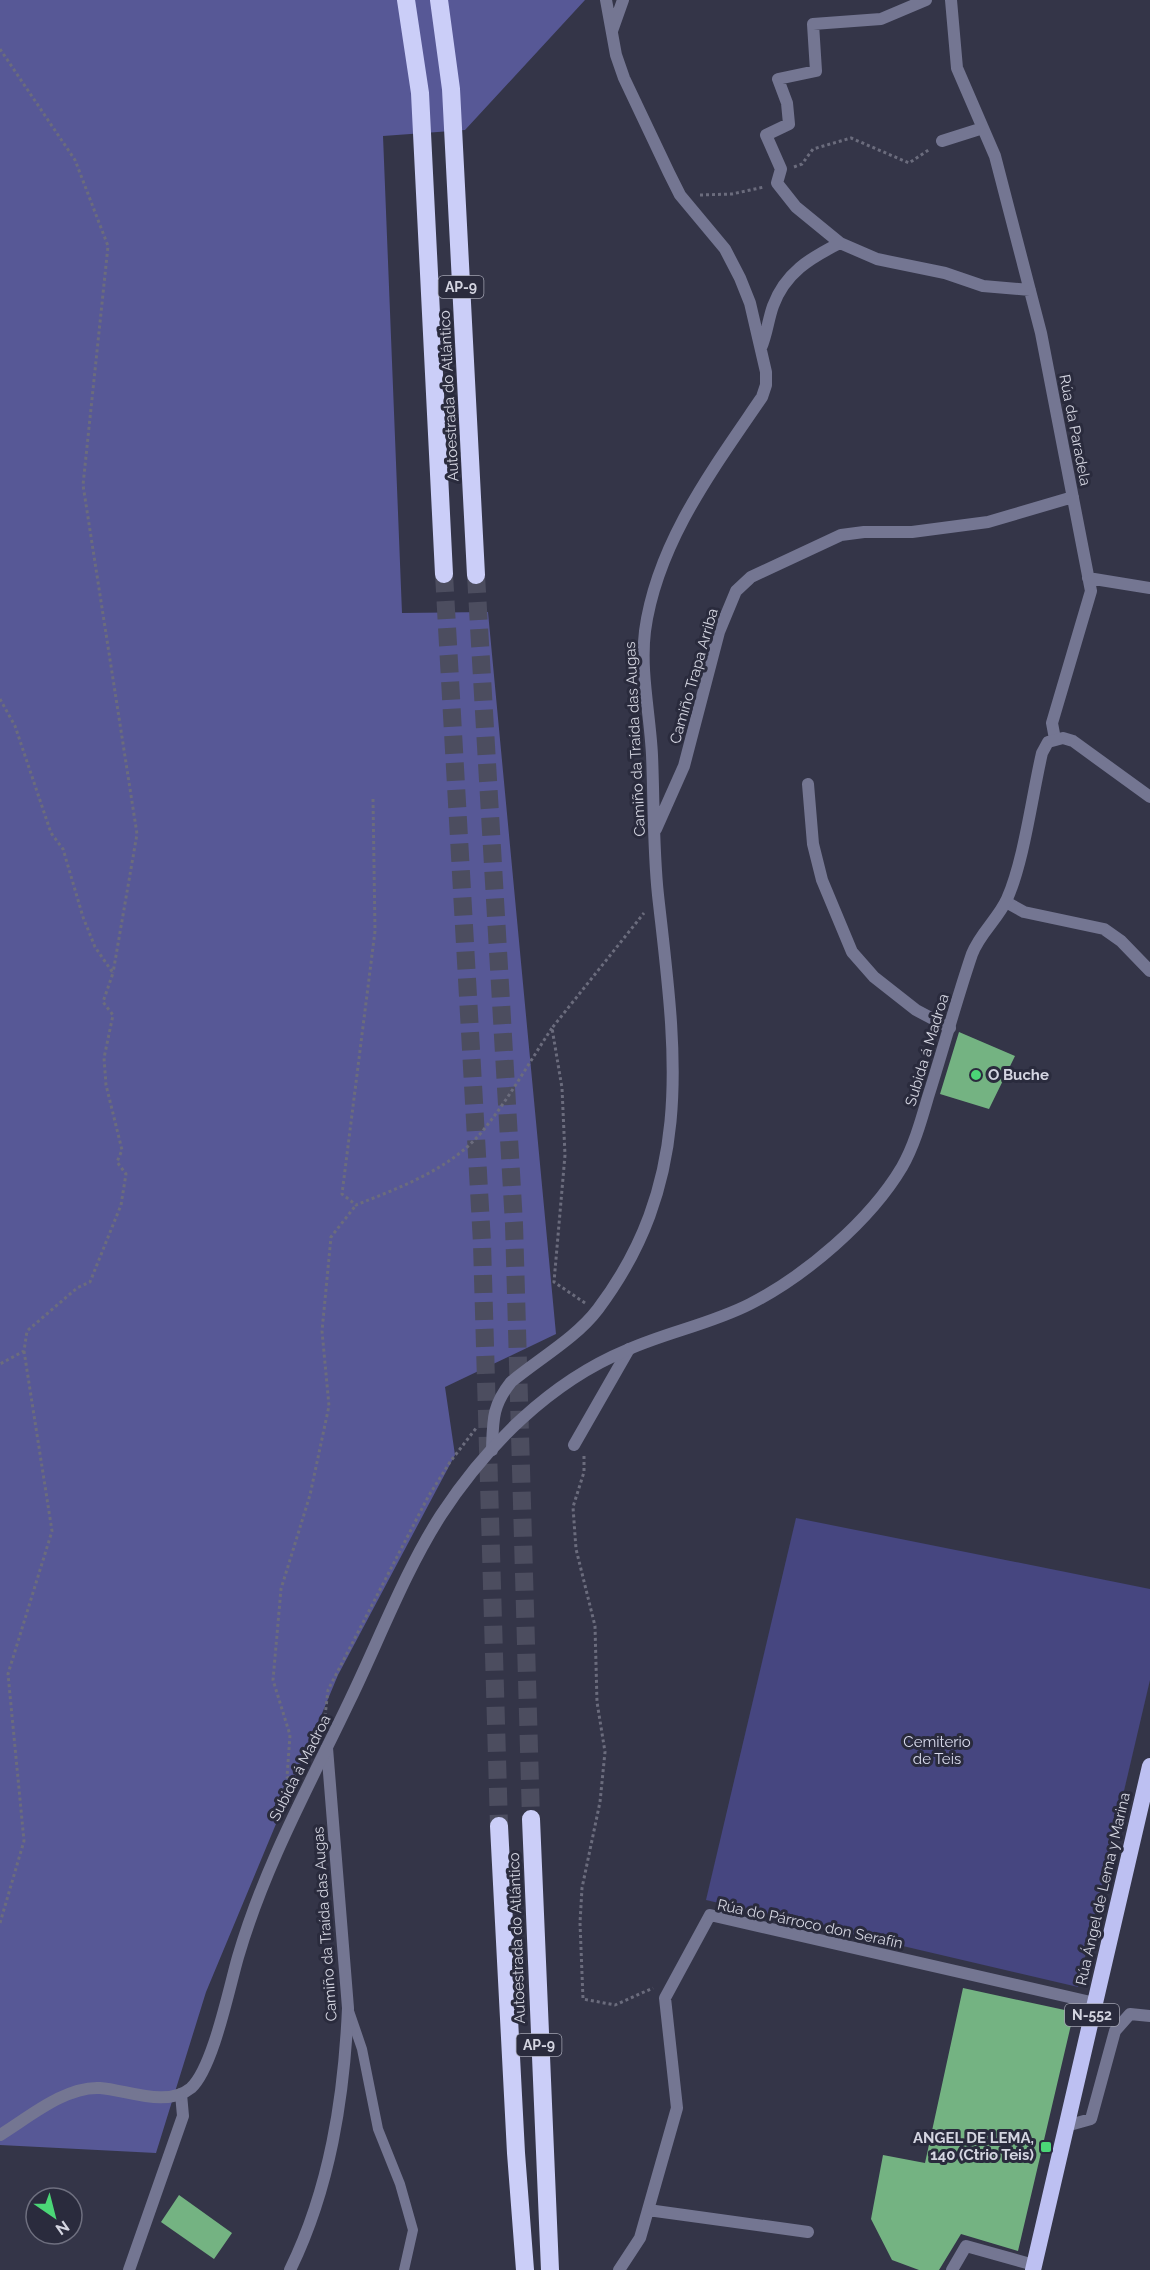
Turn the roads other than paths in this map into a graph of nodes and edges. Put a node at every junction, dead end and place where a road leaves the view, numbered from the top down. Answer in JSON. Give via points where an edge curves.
{"nodes":[{"id":1,"x":406,"y":0,"type":"edge"},
{"id":2,"x":439,"y":0,"type":"edge"},
{"id":3,"x":606,"y":0,"type":"edge"},
{"id":4,"x":623,"y":0,"type":"edge"},
{"id":5,"x":926,"y":0,"type":"edge"},
{"id":6,"x":951,"y":0,"type":"edge"},
{"id":7,"x":611,"y":32,"type":"junction"},
{"id":8,"x":983,"y":128,"type":"junction"},
{"id":9,"x":942,"y":141,"type":"road end"},
{"id":10,"x":840,"y":243,"type":"junction"},
{"id":11,"x":1030,"y":290,"type":"junction"},
{"id":12,"x":761,"y":348,"type":"junction"},
{"id":13,"x":1073,"y":497,"type":"junction"},
{"id":14,"x":444,"y":574,"type":"tunnel mouth"},
{"id":15,"x":476,"y":575,"type":"tunnel mouth"},
{"id":16,"x":1088,"y":578,"type":"junction"},
{"id":17,"x":1150,"y":588,"type":"edge"},
{"id":18,"x":1055,"y":739,"type":"junction"},
{"id":19,"x":808,"y":784,"type":"dead end"},
{"id":20,"x":1150,"y":797,"type":"edge"},
{"id":21,"x":654,"y":832,"type":"junction"},
{"id":22,"x":1006,"y":902,"type":"junction"},
{"id":23,"x":1150,"y":971,"type":"edge"},
{"id":24,"x":950,"y":1028,"type":"junction"},
{"id":25,"x":629,"y":1349,"type":"junction"},
{"id":26,"x":574,"y":1445,"type":"road end"},
{"id":27,"x":492,"y":1450,"type":"junction"},
{"id":28,"x":327,"y":1748,"type":"junction"},
{"id":29,"x":1150,"y":1766,"type":"edge"},
{"id":30,"x":531,"y":1820,"type":"tunnel mouth"},
{"id":31,"x":499,"y":1826,"type":"tunnel mouth"},
{"id":32,"x":1095,"y":2003,"type":"junction"},
{"id":33,"x":348,"y":2008,"type":"junction"},
{"id":34,"x":1150,"y":2016,"type":"edge"},
{"id":35,"x":181,"y":2094,"type":"junction"},
{"id":36,"x":1065,"y":2126,"type":"junction"},
{"id":37,"x":0,"y":2135,"type":"edge"},
{"id":38,"x":648,"y":2210,"type":"junction"},
{"id":39,"x":808,"y":2232,"type":"dead end"},
{"id":40,"x":1034,"y":2268,"type":"edge"},
{"id":41,"x":129,"y":2270,"type":"edge"},
{"id":42,"x":290,"y":2270,"type":"edge"},
{"id":43,"x":404,"y":2270,"type":"edge"},
{"id":44,"x":525,"y":2270,"type":"edge"},
{"id":45,"x":550,"y":2270,"type":"edge"},
{"id":46,"x":620,"y":2270,"type":"edge"},
{"id":47,"x":952,"y":2270,"type":"edge"}],
"edges":[{"from":1,"to":14,"type":"highway","name":"Autoestrada do Atlántico","number":"AP-9","via":[[420,93]]},
{"from":2,"to":15,"type":"highway","name":"Autoestrada do Atlántico","number":"AP-9","via":[[451,89]]},
{"from":3,"to":7,"type":"street","name":"Camiño da Traída das Augas"},
{"from":4,"to":7,"type":"street"},
{"from":5,"to":10,"type":"street","via":[[881,19],[813,24],[816,71],[778,79],[788,103],[789,124],[766,135],[781,169],[777,183],[796,207]]},
{"from":6,"to":8,"type":"street","name":"Rúa da Paradela","via":[[957,68]]},
{"from":7,"to":12,"type":"street","name":"Camiño da Traída das Augas","via":[[624,78],[680,195],[701,217],[735,268],[750,303]]},
{"from":8,"to":9,"type":"street"},
{"from":8,"to":11,"type":"street","name":"Rúa da Paradela","via":[[995,156]]},
{"from":10,"to":11,"type":"street","via":[[878,259],[945,273],[983,286]]},
{"from":10,"to":12,"type":"street","via":[[792,272],[773,306]]},
{"from":11,"to":13,"type":"street","name":"Rúa da Paradela"},
{"from":12,"to":21,"type":"street","name":"Camiño da Traída das Augas","via":[[766,372],[762,397],[681,522],[663,559],[645,631]]},
{"from":13,"to":16,"type":"street","name":"Rúa da Paradela"},
{"from":13,"to":21,"type":"street","name":"Camiño Trapa Arriba","via":[[988,522],[912,532],[841,535],[751,577],[736,591],[719,632],[684,766]]},
{"from":16,"to":17,"type":"street"},
{"from":16,"to":18,"type":"street","name":"Rúa da Paradela","via":[[1091,591],[1052,723]]},
{"from":18,"to":20,"type":"street","via":[[1073,741]]},
{"from":18,"to":22,"type":"street","name":"Subida á Madroa","via":[[1048,742],[1042,753]]},
{"from":19,"to":24,"type":"street","via":[[813,844],[822,880],[852,952],[890,990]]},
{"from":21,"to":27,"type":"street","name":"Camiño da Traída das Augas","via":[[674,1098],[672,1128],[654,1207],[641,1239],[597,1310],[502,1393],[494,1408]]},
{"from":22,"to":23,"type":"street","via":[[1024,912],[1104,929]]},
{"from":22,"to":24,"type":"street","name":"Subida á Madroa","via":[[974,949]]},
{"from":24,"to":25,"type":"street","name":"Subida á Madroa","via":[[916,1137],[901,1168],[861,1218],[804,1270],[749,1304]]},
{"from":25,"to":26,"type":"street"},
{"from":25,"to":27,"type":"street","name":"Subida á Madroa","via":[[578,1374],[550,1394]]},
{"from":27,"to":28,"type":"street","name":"Subida á Madroa","via":[[426,1541]]},
{"from":28,"to":33,"type":"street","name":"Camiño da Traída das Augas"},
{"from":28,"to":35,"type":"street","name":"Subida á Madroa","via":[[288,1822],[252,1908],[208,2059],[192,2087]]},
{"from":29,"to":32,"type":"highway","name":"Rúa Ángel de Lema y Marina","number":"N-552"},
{"from":30,"to":45,"type":"highway","name":"Autoestrada do Atlántico","number":"AP-9"},
{"from":31,"to":44,"type":"highway","name":"Autoestrada do Atlántico","number":"AP-9"},
{"from":32,"to":36,"type":"highway","name":"Rúa Ángel de Lema y Marina","number":"N-552"},
{"from":32,"to":38,"type":"street","name":"Rúa do Párroco don Serafín","via":[[710,1915],[665,1998],[677,2108]]},
{"from":33,"to":42,"type":"street","name":"Camiño da Traída das Augas","via":[[345,2070],[331,2148],[312,2223]]},
{"from":33,"to":43,"type":"lane","via":[[362,2049],[378,2129],[413,2230]]},
{"from":34,"to":36,"type":"street","via":[[1130,2014],[1115,2031],[1091,2119]]},
{"from":35,"to":37,"type":"street","via":[[159,2097],[87,2088],[69,2094]]},
{"from":35,"to":41,"type":"street","via":[[183,2116]]},
{"from":36,"to":40,"type":"highway","name":"Rúa Ángel de Lema y Marina","number":"N-552"},
{"from":38,"to":39,"type":"street"},
{"from":38,"to":46,"type":"street","name":"Rúa do Párroco don Serafín","via":[[640,2238]]},
{"from":40,"to":47,"type":"street","via":[[966,2246]]}]}
